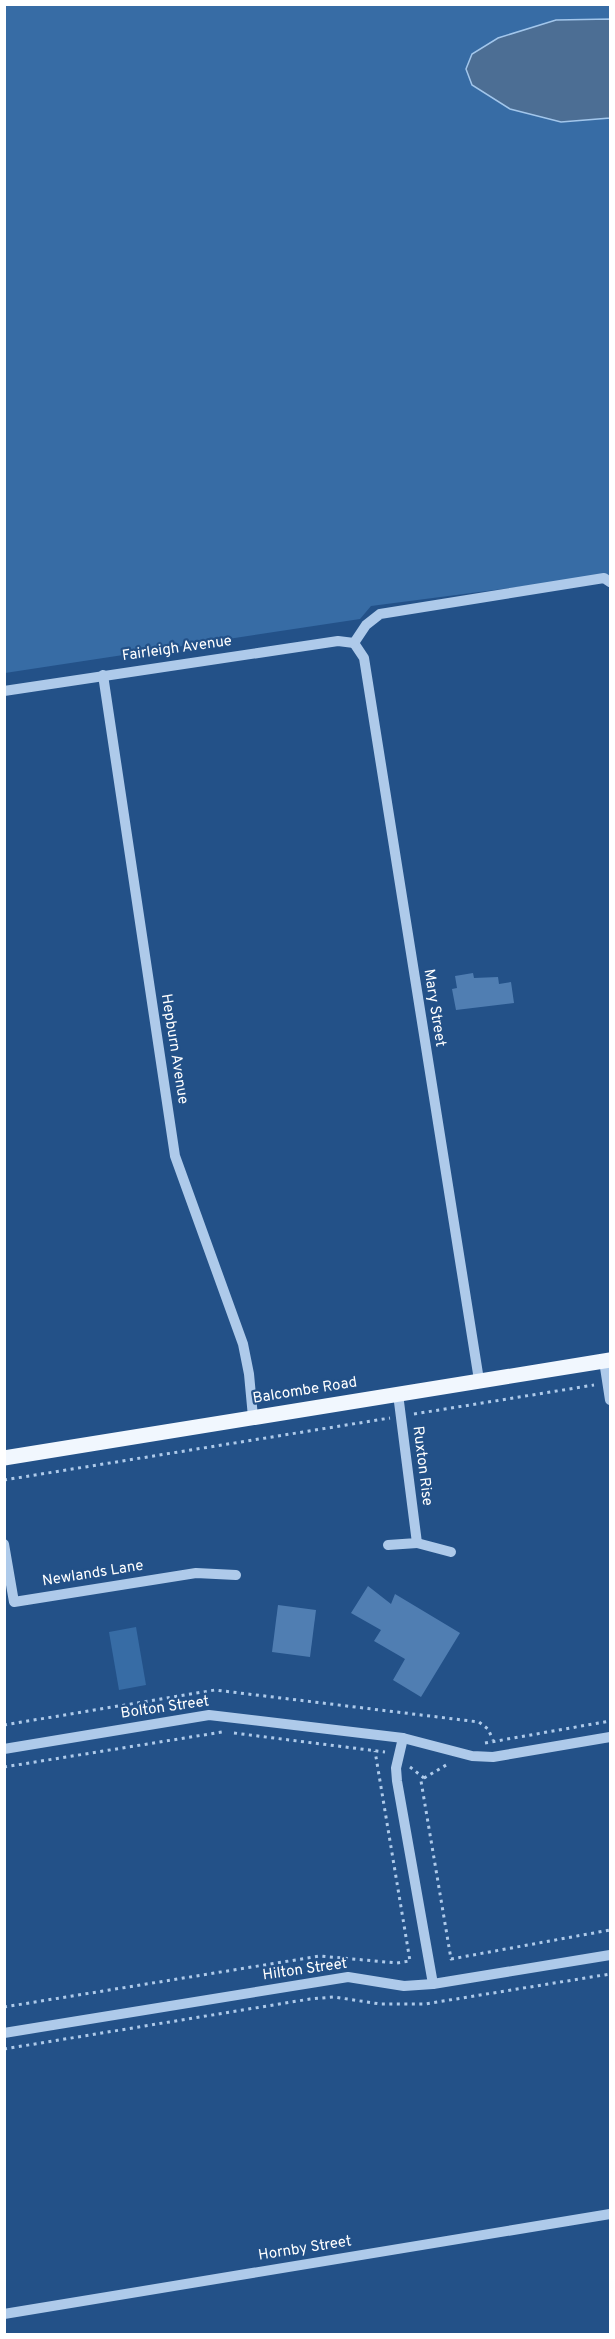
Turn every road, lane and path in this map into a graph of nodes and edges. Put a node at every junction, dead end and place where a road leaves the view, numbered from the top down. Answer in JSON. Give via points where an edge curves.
{"nodes":[{"id":1,"x":610,"y":582,"type":"edge"},
{"id":2,"x":354,"y":643,"type":"junction"},
{"id":3,"x":102,"y":675,"type":"junction"},
{"id":4,"x":4,"y":691,"type":"edge"},
{"id":5,"x":607,"y":1360,"type":"edge"},
{"id":6,"x":479,"y":1380,"type":"junction"},
{"id":7,"x":607,"y":1382,"type":"junction"},
{"id":8,"x":398,"y":1394,"type":"junction"},
{"id":9,"x":610,"y":1400,"type":"edge"},
{"id":10,"x":401,"y":1416,"type":"junction"},
{"id":11,"x":254,"y":1417,"type":"junction"},
{"id":12,"x":4,"y":1458,"type":"edge"},
{"id":13,"x":4,"y":1480,"type":"edge"},
{"id":14,"x":417,"y":1543,"type":"junction"},
{"id":15,"x":4,"y":1544,"type":"edge"},
{"id":16,"x":388,"y":1545,"type":"dead end"},
{"id":17,"x":451,"y":1552,"type":"dead end"},
{"id":18,"x":236,"y":1575,"type":"dead end"},
{"id":19,"x":610,"y":1737,"type":"edge"},
{"id":20,"x":403,"y":1738,"type":"junction"},
{"id":21,"x":4,"y":1749,"type":"edge"},
{"id":22,"x":375,"y":1750,"type":"junction"},
{"id":23,"x":398,"y":1753,"type":"junction"},
{"id":24,"x":4,"y":1767,"type":"edge"},
{"id":25,"x":610,"y":1930,"type":"edge"},
{"id":26,"x":610,"y":1955,"type":"edge"},
{"id":27,"x":610,"y":1974,"type":"edge"},
{"id":28,"x":433,"y":1984,"type":"junction"},
{"id":29,"x":4,"y":2007,"type":"edge"},
{"id":30,"x":4,"y":2033,"type":"edge"},
{"id":31,"x":4,"y":2049,"type":"edge"},
{"id":32,"x":610,"y":2214,"type":"edge"},
{"id":33,"x":4,"y":2314,"type":"edge"}],
"edges":[{"from":1,"to":2,"type":"street","via":[[604,578],[380,614],[366,625]]},
{"from":2,"to":3,"type":"street","name":"Fairleigh Avenue","via":[[338,641]]},
{"from":2,"to":6,"type":"street","name":"Mary Street","via":[[364,658]]},
{"from":3,"to":4,"type":"street","name":"Fairleigh Avenue"},
{"from":3,"to":11,"type":"street","name":"Hepburn Avenue","via":[[175,1156],[243,1344]]},
{"from":5,"to":6,"type":"main road","name":"Balcombe Road"},
{"from":5,"to":7,"type":"street"},
{"from":6,"to":8,"type":"main road","name":"Balcombe Road"},
{"from":7,"to":9,"type":"street"},
{"from":7,"to":10,"type":"path"},
{"from":8,"to":10,"type":"street","name":"Ruxton Rise"},
{"from":8,"to":11,"type":"main road","name":"Balcombe Road"},
{"from":10,"to":13,"type":"path"},
{"from":10,"to":14,"type":"street","name":"Ruxton Rise"},
{"from":11,"to":12,"type":"main road","name":"Balcombe Road"},
{"from":14,"to":16,"type":"street"},
{"from":14,"to":17,"type":"street"},
{"from":15,"to":18,"type":"street","name":"Newlands Lane","via":[[14,1602],[196,1573]]},
{"from":19,"to":20,"type":"street","name":"Bolton Street","via":[[493,1757],[472,1756]]},
{"from":20,"to":21,"type":"street","name":"Bolton Street","via":[[209,1715]]},
{"from":20,"to":23,"type":"street"},
{"from":22,"to":23,"type":"path"},
{"from":22,"to":24,"type":"path","via":[[220,1731]]},
{"from":22,"to":29,"type":"path","via":[[410,1961],[320,1956]]},
{"from":23,"to":25,"type":"path","via":[[424,1778],[421,1781],[451,1959]]},
{"from":23,"to":28,"type":"street","via":[[397,1781]]},
{"from":26,"to":28,"type":"street","name":"Hilton Street"},
{"from":27,"to":31,"type":"path","via":[[425,2004],[380,2004],[334,1997],[310,1999]]},
{"from":28,"to":30,"type":"street","name":"Hilton Street","via":[[404,1986],[348,1977]]},
{"from":32,"to":33,"type":"street","name":"Hornby Street"}]}
